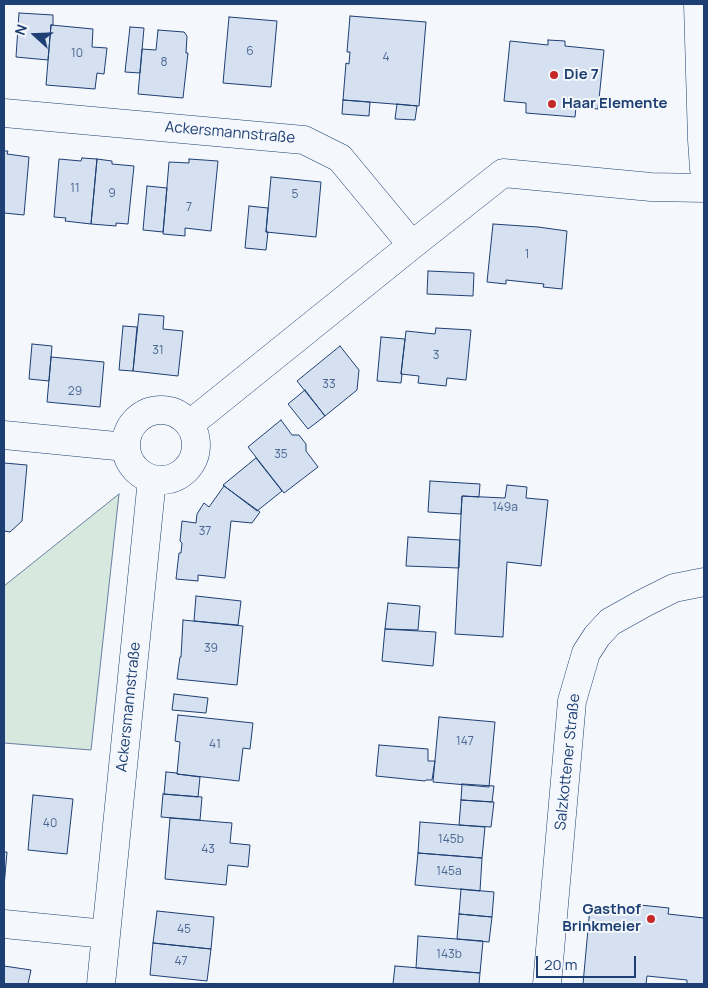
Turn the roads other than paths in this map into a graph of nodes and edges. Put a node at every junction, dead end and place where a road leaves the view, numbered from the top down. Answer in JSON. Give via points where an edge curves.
{"nodes":[{"id":1,"x":698,"y":4,"type":"edge"},
{"id":2,"x":4,"y":112,"type":"edge"},
{"id":3,"x":704,"y":169,"type":"edge"},
{"id":4,"x":704,"y":188,"type":"edge"},
{"id":5,"x":412,"y":245,"type":"junction"},
{"id":6,"x":190,"y":424,"type":"junction"},
{"id":7,"x":4,"y":435,"type":"edge"},
{"id":8,"x":126,"y":447,"type":"junction"},
{"id":9,"x":152,"y":479,"type":"junction"},
{"id":10,"x":704,"y":582,"type":"edge"},
{"id":11,"x":4,"y":924,"type":"edge"},
{"id":12,"x":106,"y":934,"type":"junction"},
{"id":13,"x":101,"y":984,"type":"edge"},
{"id":14,"x":547,"y":984,"type":"edge"}],
"edges":[{"from":1,"to":3,"type":"street"},
{"from":2,"to":5,"type":"street","name":"Ackersmannstraße","via":[[304,140],[340,158]]},
{"from":4,"to":5,"type":"street","via":[[651,187],[503,173]]},
{"from":5,"to":6,"type":"street"},
{"from":6,"to":8,"type":"street","via":[[176,413],[152,411],[135,422]]},
{"from":6,"to":9,"type":"street","via":[[196,449],[187,469],[164,480]]},
{"from":7,"to":8,"type":"street"},
{"from":8,"to":9,"type":"street","via":[[134,468]]},
{"from":9,"to":12,"type":"street","name":"Ackersmannstraße"},
{"from":10,"to":14,"type":"street","name":"Salzkottener Straße","via":[[674,588],[610,622],[586,653],[572,701]]},
{"from":11,"to":12,"type":"street"},
{"from":12,"to":13,"type":"street","name":"Ackersmannstraße"}]}
